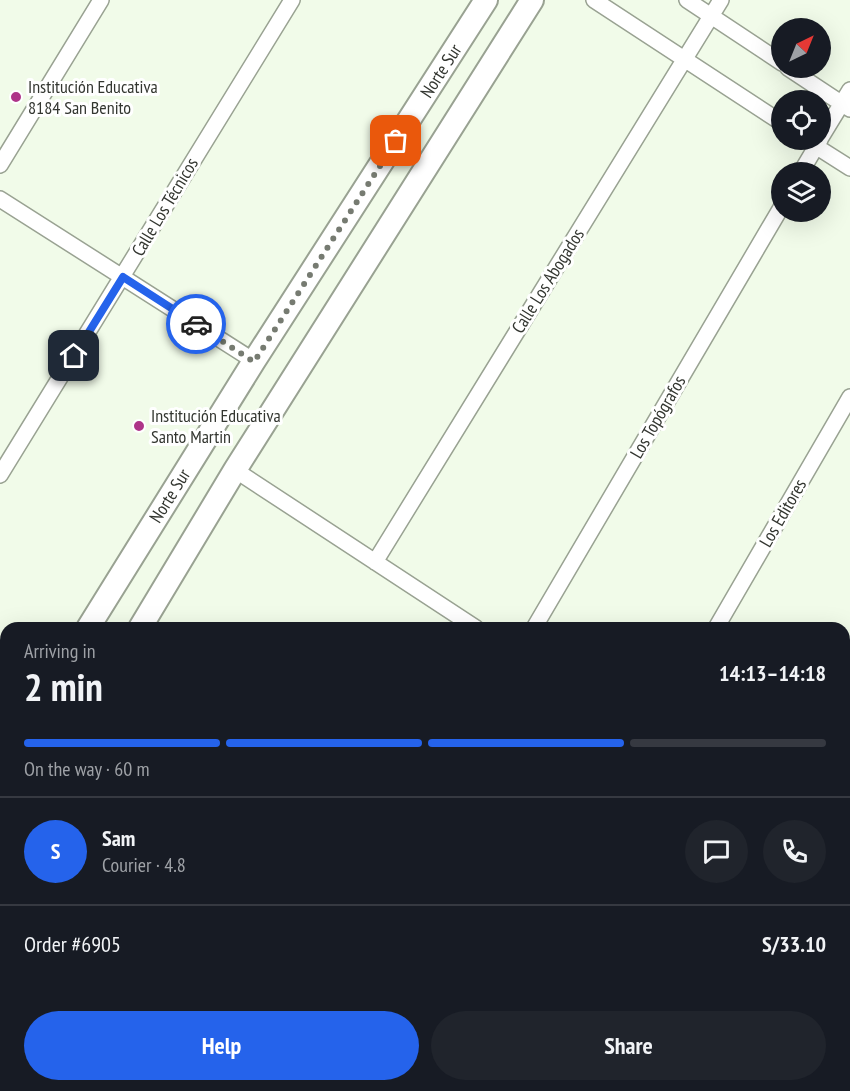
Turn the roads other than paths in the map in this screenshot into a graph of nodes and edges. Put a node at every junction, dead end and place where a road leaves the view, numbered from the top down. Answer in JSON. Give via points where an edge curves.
{"nodes":[{"id":1,"x":101,"y":0,"type":"edge"},
{"id":2,"x":292,"y":0,"type":"edge"},
{"id":3,"x":486,"y":0,"type":"edge"},
{"id":4,"x":532,"y":0,"type":"edge"},
{"id":5,"x":594,"y":0,"type":"edge"},
{"id":6,"x":687,"y":0,"type":"edge"},
{"id":7,"x":721,"y":0,"type":"edge"},
{"id":8,"x":711,"y":16,"type":"junction"},
{"id":9,"x":771,"y":56,"type":"edge"},
{"id":10,"x":685,"y":59,"type":"junction"},
{"id":11,"x":803,"y":78,"type":"edge"},
{"id":12,"x":850,"y":90,"type":"edge"},
{"id":13,"x":846,"y":106,"type":"edge"},
{"id":14,"x":771,"y":116,"type":"edge"},
{"id":15,"x":831,"y":124,"type":"edge"},
{"id":16,"x":827,"y":150,"type":"edge"},
{"id":17,"x":0,"y":165,"type":"edge"},
{"id":18,"x":850,"y":168,"type":"edge"},
{"id":19,"x":0,"y":199,"type":"edge"},
{"id":20,"x":773,"y":222,"type":"edge"},
{"id":21,"x":123,"y":277,"type":"junction"},
{"id":22,"x":254,"y":362,"type":"junction"},
{"id":23,"x":850,"y":397,"type":"edge"},
{"id":24,"x":236,"y":470,"type":"junction"},
{"id":25,"x":0,"y":475,"type":"edge"},
{"id":26,"x":375,"y":562,"type":"junction"},
{"id":27,"x":97,"y":622,"type":"edge"},
{"id":28,"x":144,"y":622,"type":"edge"},
{"id":29,"x":467,"y":622,"type":"edge"},
{"id":30,"x":538,"y":622,"type":"edge"},
{"id":31,"x":719,"y":622,"type":"edge"}],
"edges":[{"from":1,"to":17,"type":"street"},
{"from":2,"to":21,"type":"street","name":"Calle Los Técnicos"},
{"from":3,"to":22,"type":"street","name":"Norte Sur"},
{"from":4,"to":24,"type":"street"},
{"from":5,"to":10,"type":"street"},
{"from":6,"to":8,"type":"street"},
{"from":7,"to":8,"type":"street","name":"Calle Los Abogados"},
{"from":8,"to":9,"type":"street"},
{"from":8,"to":10,"type":"street","name":"Calle Los Abogados"},
{"from":10,"to":14,"type":"street"},
{"from":10,"to":26,"type":"street","name":"Calle Los Abogados"},
{"from":11,"to":13,"type":"street"},
{"from":12,"to":13,"type":"street"},
{"from":13,"to":15,"type":"street"},
{"from":16,"to":18,"type":"street"},
{"from":19,"to":21,"type":"street"},
{"from":20,"to":30,"type":"street","name":"Los Topógrafos"},
{"from":21,"to":22,"type":"street"},
{"from":21,"to":25,"type":"street","name":"Calle Los Técnicos"},
{"from":22,"to":27,"type":"street","name":"Norte Sur"},
{"from":23,"to":31,"type":"street","name":"Los Editores"},
{"from":24,"to":26,"type":"street"},
{"from":24,"to":28,"type":"street"},
{"from":26,"to":29,"type":"street"}]}
